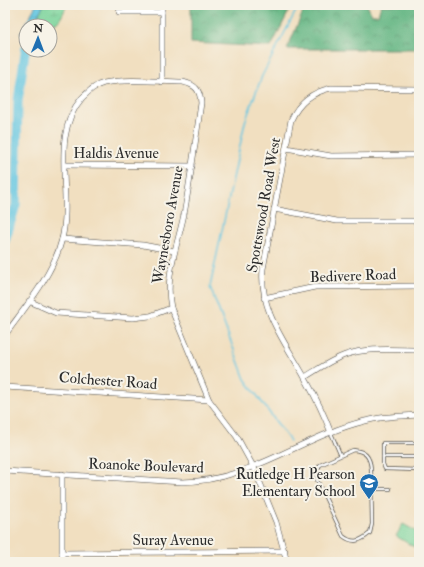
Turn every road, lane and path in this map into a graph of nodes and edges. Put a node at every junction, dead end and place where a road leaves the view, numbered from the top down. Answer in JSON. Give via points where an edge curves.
{"nodes":[{"id":1,"x":162,"y":5,"type":"edge"},
{"id":2,"x":119,"y":12,"type":"dead end"},
{"id":3,"x":162,"y":12,"type":"junction"},
{"id":4,"x":162,"y":82,"type":"junction"},
{"id":5,"x":419,"y":89,"type":"edge"},
{"id":6,"x":286,"y":148,"type":"junction"},
{"id":7,"x":419,"y":155,"type":"edge"},
{"id":8,"x":65,"y":165,"type":"junction"},
{"id":9,"x":192,"y":166,"type":"junction"},
{"id":10,"x":274,"y":210,"type":"junction"},
{"id":11,"x":419,"y":221,"type":"edge"},
{"id":12,"x":62,"y":239,"type":"junction"},
{"id":13,"x":174,"y":251,"type":"junction"},
{"id":14,"x":419,"y":286,"type":"edge"},
{"id":15,"x":264,"y":298,"type":"junction"},
{"id":16,"x":29,"y":301,"type":"junction"},
{"id":17,"x":171,"y":308,"type":"junction"},
{"id":18,"x":5,"y":335,"type":"edge"},
{"id":19,"x":419,"y":350,"type":"edge"},
{"id":20,"x":305,"y":377,"type":"junction"},
{"id":21,"x":5,"y":386,"type":"edge"},
{"id":22,"x":209,"y":400,"type":"junction"},
{"id":23,"x":419,"y":416,"type":"edge"},
{"id":24,"x":331,"y":433,"type":"junction"},
{"id":25,"x":419,"y":443,"type":"edge"},
{"id":26,"x":340,"y":454,"type":"junction"},
{"id":27,"x":383,"y":457,"type":"junction"},
{"id":28,"x":419,"y":457,"type":"edge"},
{"id":29,"x":254,"y":468,"type":"junction"},
{"id":30,"x":419,"y":470,"type":"edge"},
{"id":31,"x":5,"y":471,"type":"edge"},
{"id":32,"x":62,"y":474,"type":"junction"},
{"id":33,"x":372,"y":489,"type":"junction"},
{"id":34,"x":390,"y":490,"type":"dead end"},
{"id":35,"x":285,"y":551,"type":"junction"},
{"id":36,"x":62,"y":553,"type":"junction"},
{"id":37,"x":62,"y":562,"type":"edge"},
{"id":38,"x":287,"y":562,"type":"edge"}],
"edges":[{"from":1,"to":3,"type":"street"},
{"from":2,"to":3,"type":"street"},
{"from":3,"to":4,"type":"street"},
{"from":4,"to":8,"type":"street","via":[[111,82],[95,86],[80,101],[67,124]]},
{"from":4,"to":9,"type":"street","name":"Waynesboro Avenue","via":[[192,84],[200,94]]},
{"from":5,"to":6,"type":"street","name":"Spottswood Road West","via":[[331,88],[313,94],[300,104],[295,112]]},
{"from":6,"to":7,"type":"street","via":[[331,156]]},
{"from":6,"to":10,"type":"street","name":"Spottswood Road West"},
{"from":8,"to":9,"type":"street","name":"Haldis Avenue"},
{"from":8,"to":12,"type":"street"},
{"from":9,"to":13,"type":"street","name":"Waynesboro Avenue","via":[[185,211]]},
{"from":10,"to":11,"type":"street","via":[[337,221]]},
{"from":10,"to":15,"type":"street","name":"Spottswood Road West","via":[[263,269]]},
{"from":12,"to":13,"type":"street","via":[[143,245]]},
{"from":12,"to":16,"type":"street","via":[[55,258]]},
{"from":13,"to":17,"type":"street","name":"Waynesboro Avenue","via":[[168,284]]},
{"from":14,"to":15,"type":"street","name":"Bedivere Road","via":[[315,287]]},
{"from":15,"to":20,"type":"street","name":"Spottswood Road West","via":[[274,322]]},
{"from":16,"to":17,"type":"street","via":[[56,313],[133,318],[150,316]]},
{"from":16,"to":18,"type":"street"},
{"from":17,"to":22,"type":"street","name":"Waynesboro Avenue"},
{"from":19,"to":20,"type":"street","via":[[370,350],[353,353],[336,359]]},
{"from":20,"to":24,"type":"street","name":"Spottswood Road West"},
{"from":21,"to":22,"type":"street","name":"Colchester Road"},
{"from":22,"to":29,"type":"street","name":"Waynesboro Avenue","via":[[237,437]]},
{"from":23,"to":24,"type":"street","name":"Roanoke Boulevard","via":[[379,418]]},
{"from":24,"to":26,"type":"lane"},
{"from":24,"to":29,"type":"street","name":"Roanoke Boulevard"},
{"from":25,"to":27,"type":"lane","via":[[383,443]]},
{"from":26,"to":33,"type":"lane","via":[[352,450],[367,455],[370,461]]},
{"from":26,"to":33,"type":"lane","via":[[320,465],[317,472],[318,480],[343,536],[348,540],[357,541],[370,533]]},
{"from":27,"to":28,"type":"lane"},
{"from":27,"to":30,"type":"lane","via":[[385,469]]},
{"from":29,"to":32,"type":"street","name":"Roanoke Boulevard","via":[[219,479],[193,482]]},
{"from":29,"to":35,"type":"street","name":"Waynesboro Avenue"},
{"from":31,"to":32,"type":"street","name":"Roanoke Boulevard"},
{"from":32,"to":36,"type":"street"},
{"from":33,"to":34,"type":"lane"},
{"from":35,"to":36,"type":"street","name":"Suray Avenue"},
{"from":35,"to":38,"type":"street","name":"Waynesboro Avenue"},
{"from":36,"to":37,"type":"street"}]}
